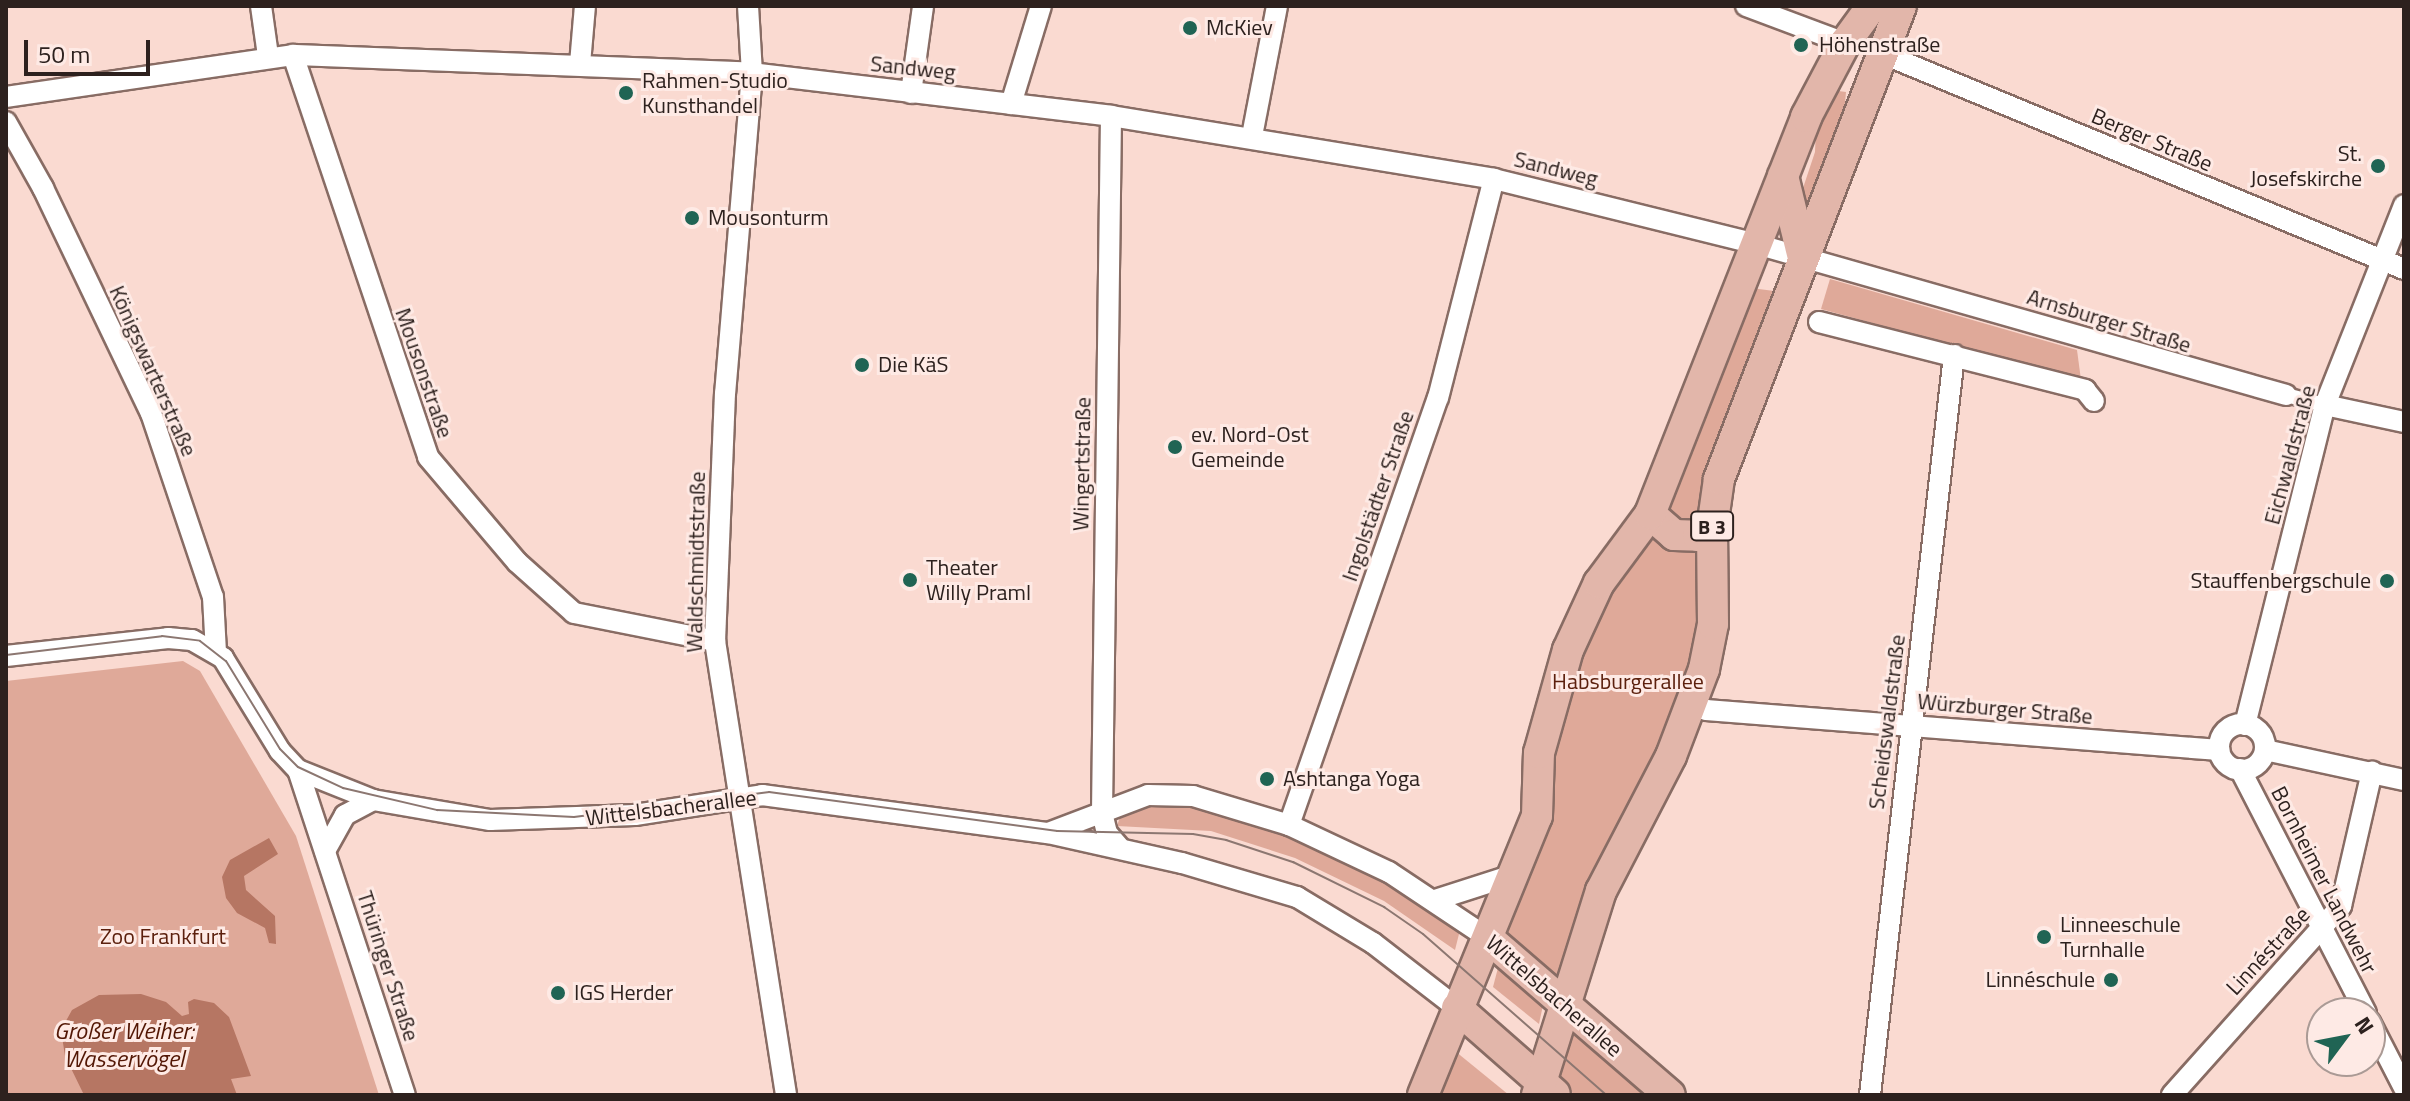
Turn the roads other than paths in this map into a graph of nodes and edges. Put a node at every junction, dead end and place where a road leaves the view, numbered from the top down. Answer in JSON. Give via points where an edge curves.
{"nodes":[{"id":1,"x":261,"y":6,"type":"edge"},
{"id":2,"x":585,"y":6,"type":"edge"},
{"id":3,"x":748,"y":6,"type":"edge"},
{"id":4,"x":923,"y":6,"type":"edge"},
{"id":5,"x":1041,"y":6,"type":"edge"},
{"id":6,"x":1277,"y":6,"type":"edge"},
{"id":7,"x":1746,"y":6,"type":"edge"},
{"id":8,"x":1872,"y":6,"type":"edge"},
{"id":9,"x":1901,"y":6,"type":"edge"},
{"id":10,"x":1845,"y":43,"type":"junction"},
{"id":11,"x":1881,"y":53,"type":"junction"},
{"id":12,"x":293,"y":55,"type":"junction"},
{"id":13,"x":268,"y":56,"type":"junction"},
{"id":14,"x":580,"y":64,"type":"junction"},
{"id":15,"x":752,"y":73,"type":"junction"},
{"id":16,"x":911,"y":93,"type":"junction"},
{"id":17,"x":6,"y":97,"type":"edge"},
{"id":18,"x":1011,"y":104,"type":"junction"},
{"id":19,"x":1111,"y":116,"type":"junction"},
{"id":20,"x":6,"y":122,"type":"edge"},
{"id":21,"x":1855,"y":122,"type":"junction"},
{"id":22,"x":1252,"y":136,"type":"junction"},
{"id":23,"x":1783,"y":176,"type":"junction"},
{"id":24,"x":1494,"y":179,"type":"junction"},
{"id":25,"x":2404,"y":205,"type":"edge"},
{"id":26,"x":1805,"y":241,"type":"junction"},
{"id":27,"x":1756,"y":244,"type":"junction"},
{"id":28,"x":2382,"y":261,"type":"junction"},
{"id":29,"x":2404,"y":269,"type":"edge"},
{"id":30,"x":1819,"y":322,"type":"dead end"},
{"id":31,"x":1954,"y":355,"type":"junction"},
{"id":32,"x":2286,"y":395,"type":"joint"},
{"id":33,"x":2094,"y":401,"type":"dead end"},
{"id":34,"x":2325,"y":405,"type":"junction"},
{"id":35,"x":2404,"y":422,"type":"edge"},
{"id":36,"x":1650,"y":514,"type":"junction"},
{"id":37,"x":1712,"y":528,"type":"junction"},
{"id":38,"x":715,"y":641,"type":"junction"},
{"id":39,"x":216,"y":652,"type":"junction"},
{"id":40,"x":6,"y":656,"type":"edge"},
{"id":41,"x":1692,"y":704,"type":"junction"},
{"id":42,"x":1911,"y":725,"type":"junction"},
{"id":43,"x":2245,"y":725,"type":"junction"},
{"id":44,"x":2219,"y":750,"type":"junction"},
{"id":45,"x":2265,"y":750,"type":"junction"},
{"id":46,"x":2240,"y":769,"type":"junction"},
{"id":47,"x":298,"y":770,"type":"junction"},
{"id":48,"x":2372,"y":772,"type":"junction"},
{"id":49,"x":2404,"y":780,"type":"edge"},
{"id":50,"x":740,"y":796,"type":"junction"},
{"id":51,"x":373,"y":800,"type":"junction"},
{"id":52,"x":1102,"y":813,"type":"junction"},
{"id":53,"x":1289,"y":825,"type":"junction"},
{"id":54,"x":1048,"y":833,"type":"junction"},
{"id":55,"x":1119,"y":847,"type":"junction"},
{"id":56,"x":325,"y":851,"type":"junction"},
{"id":57,"x":1516,"y":874,"type":"junction"},
{"id":58,"x":1435,"y":900,"type":"junction"},
{"id":59,"x":2324,"y":925,"type":"junction"},
{"id":60,"x":1482,"y":951,"type":"junction"},
{"id":61,"x":2358,"y":997,"type":"edge"},
{"id":62,"x":1563,"y":1005,"type":"junction"},
{"id":63,"x":1457,"y":1008,"type":"junction"},
{"id":64,"x":1554,"y":1040,"type":"junction"},
{"id":65,"x":1499,"y":1046,"type":"junction"},
{"id":66,"x":2386,"y":1053,"type":"edge"},
{"id":67,"x":2404,"y":1088,"type":"edge"},
{"id":68,"x":1544,"y":1091,"type":"edge"},
{"id":69,"x":405,"y":1095,"type":"edge"},
{"id":70,"x":786,"y":1095,"type":"edge"},
{"id":71,"x":1423,"y":1095,"type":"edge"},
{"id":72,"x":1670,"y":1095,"type":"edge"},
{"id":73,"x":1870,"y":1095,"type":"edge"},
{"id":74,"x":2172,"y":1095,"type":"edge"}],
"edges":[{"from":1,"to":13,"type":"street"},
{"from":2,"to":14,"type":"street"},
{"from":3,"to":15,"type":"street","name":"Waldschmidtstraße"},
{"from":4,"to":16,"type":"street"},
{"from":5,"to":18,"type":"street"},
{"from":6,"to":22,"type":"street"},
{"from":7,"to":10,"type":"street"},
{"from":8,"to":10,"type":"main road"},
{"from":9,"to":11,"type":"main road","number":"B 3"},
{"from":10,"to":21,"type":"main road"},
{"from":10,"to":23,"type":"main road","via":[[1815,97]]},
{"from":11,"to":21,"type":"main road","number":"B 3"},
{"from":11,"to":28,"type":"street","name":"Berger Straße"},
{"from":12,"to":13,"type":"street","name":"Sandweg"},
{"from":12,"to":14,"type":"street","name":"Sandweg"},
{"from":12,"to":38,"type":"street","name":"Mousonstraße","via":[[428,457],[517,562],[574,613]]},
{"from":13,"to":17,"type":"street","name":"Sandweg"},
{"from":14,"to":15,"type":"street","name":"Sandweg"},
{"from":15,"to":16,"type":"street","name":"Sandweg"},
{"from":15,"to":38,"type":"street","name":"Waldschmidtstraße","via":[[725,393]]},
{"from":16,"to":18,"type":"street","name":"Sandweg"},
{"from":18,"to":19,"type":"street","name":"Sandweg"},
{"from":19,"to":22,"type":"street","name":"Sandweg"},
{"from":19,"to":52,"type":"street","name":"Wingertstraße"},
{"from":20,"to":39,"type":"street","name":"Königswarterstraße","via":[[151,413],[213,597]]},
{"from":21,"to":26,"type":"main road","number":"B 3"},
{"from":22,"to":24,"type":"street","name":"Sandweg"},
{"from":23,"to":26,"type":"main road"},
{"from":23,"to":27,"type":"main road"},
{"from":24,"to":27,"type":"street","name":"Sandweg"},
{"from":24,"to":53,"type":"street","name":"Ingolstädter Straße","via":[[1438,398]]},
{"from":25,"to":28,"type":"street","name":"Eichwaldstraße"},
{"from":26,"to":27,"type":"main road"},
{"from":26,"to":32,"type":"street","name":"Arnsburger Straße"},
{"from":26,"to":37,"type":"main road","number":"B 3","via":[[1719,479]]},
{"from":27,"to":36,"type":"main road"},
{"from":28,"to":29,"type":"street","name":"Berger Straße"},
{"from":28,"to":34,"type":"street","name":"Eichwaldstraße"},
{"from":30,"to":31,"type":"street"},
{"from":31,"to":33,"type":"street","via":[[2085,390]]},
{"from":31,"to":42,"type":"street","name":"Scheidswaldstraße"},
{"from":32,"to":34,"type":"street","name":"Arnsburger Straße"},
{"from":34,"to":35,"type":"street","name":"Arnsburger Straße"},
{"from":34,"to":43,"type":"street","name":"Eichwaldstraße"},
{"from":36,"to":37,"type":"main road","via":[[1674,535],[1698,536]]},
{"from":36,"to":57,"type":"main road","via":[[1599,583],[1568,650],[1539,753],[1537,816]]},
{"from":37,"to":41,"type":"main road","number":"B 3","via":[[1713,624]]},
{"from":38,"to":50,"type":"street","name":"Waldschmidtstraße"},
{"from":39,"to":40,"type":"street","via":[[192,640],[168,638]]},
{"from":39,"to":47,"type":"street","name":"Thüringer Straße"},
{"from":41,"to":42,"type":"street","name":"Würzburger Straße","via":[[1706,710]]},
{"from":41,"to":62,"type":"main road","number":"B 3","via":[[1658,785],[1607,877]]},
{"from":42,"to":44,"type":"street","name":"Würzburger Straße"},
{"from":42,"to":73,"type":"street","name":"Scheidswaldstraße"},
{"from":43,"to":44,"type":"street","via":[[2228,729]]},
{"from":43,"to":45,"type":"street","via":[[2260,732]]},
{"from":44,"to":46,"type":"street","via":[[2230,767]]},
{"from":45,"to":46,"type":"street","via":[[2254,768]]},
{"from":45,"to":48,"type":"street"},
{"from":46,"to":59,"type":"street","name":"Bornheimer Landwehr"},
{"from":47,"to":51,"type":"street","name":"Wittelsbacherallee"},
{"from":47,"to":56,"type":"street","name":"Thüringer Straße"},
{"from":48,"to":49,"type":"street"},
{"from":48,"to":59,"type":"street","name":"Linnéstraße","via":[[2341,906]]},
{"from":50,"to":51,"type":"street","name":"Wittelsbacherallee","via":[[658,813],[577,820],[490,820]]},
{"from":50,"to":54,"type":"street","name":"Wittelsbacherallee"},
{"from":50,"to":70,"type":"street","name":"Waldschmidtstraße"},
{"from":51,"to":56,"type":"street","via":[[345,815]]},
{"from":52,"to":53,"type":"street","name":"Wittelsbacherallee","via":[[1142,796],[1175,792]]},
{"from":52,"to":54,"type":"street","name":"Wittelsbacherallee"},
{"from":52,"to":55,"type":"street","via":[[1107,833]]},
{"from":53,"to":58,"type":"street","name":"Wittelsbacherallee"},
{"from":54,"to":55,"type":"street","name":"Wittelsbacherallee"},
{"from":55,"to":63,"type":"street","name":"Wittelsbacherallee","via":[[1312,904],[1428,982]]},
{"from":56,"to":69,"type":"street","name":"Thüringer Straße"},
{"from":57,"to":58,"type":"street"},
{"from":57,"to":60,"type":"main road"},
{"from":58,"to":60,"type":"street","name":"Wittelsbacherallee"},
{"from":59,"to":61,"type":"street","name":"Bornheimer Landwehr"},
{"from":59,"to":74,"type":"street","name":"Linnéstraße"},
{"from":60,"to":62,"type":"main road","name":"Wittelsbacherallee"},
{"from":60,"to":63,"type":"main road"},
{"from":60,"to":65,"type":"main road"},
{"from":62,"to":64,"type":"main road","number":"B 3"},
{"from":62,"to":72,"type":"main road","name":"Wittelsbacherallee"},
{"from":63,"to":65,"type":"main road","name":"Wittelsbacherallee"},
{"from":63,"to":71,"type":"main road"},
{"from":64,"to":65,"type":"main road","via":[[1538,1049]]},
{"from":64,"to":68,"type":"main road","number":"B 3"},
{"from":65,"to":68,"type":"main road","name":"Wittelsbacherallee"},
{"from":66,"to":67,"type":"street"}]}
